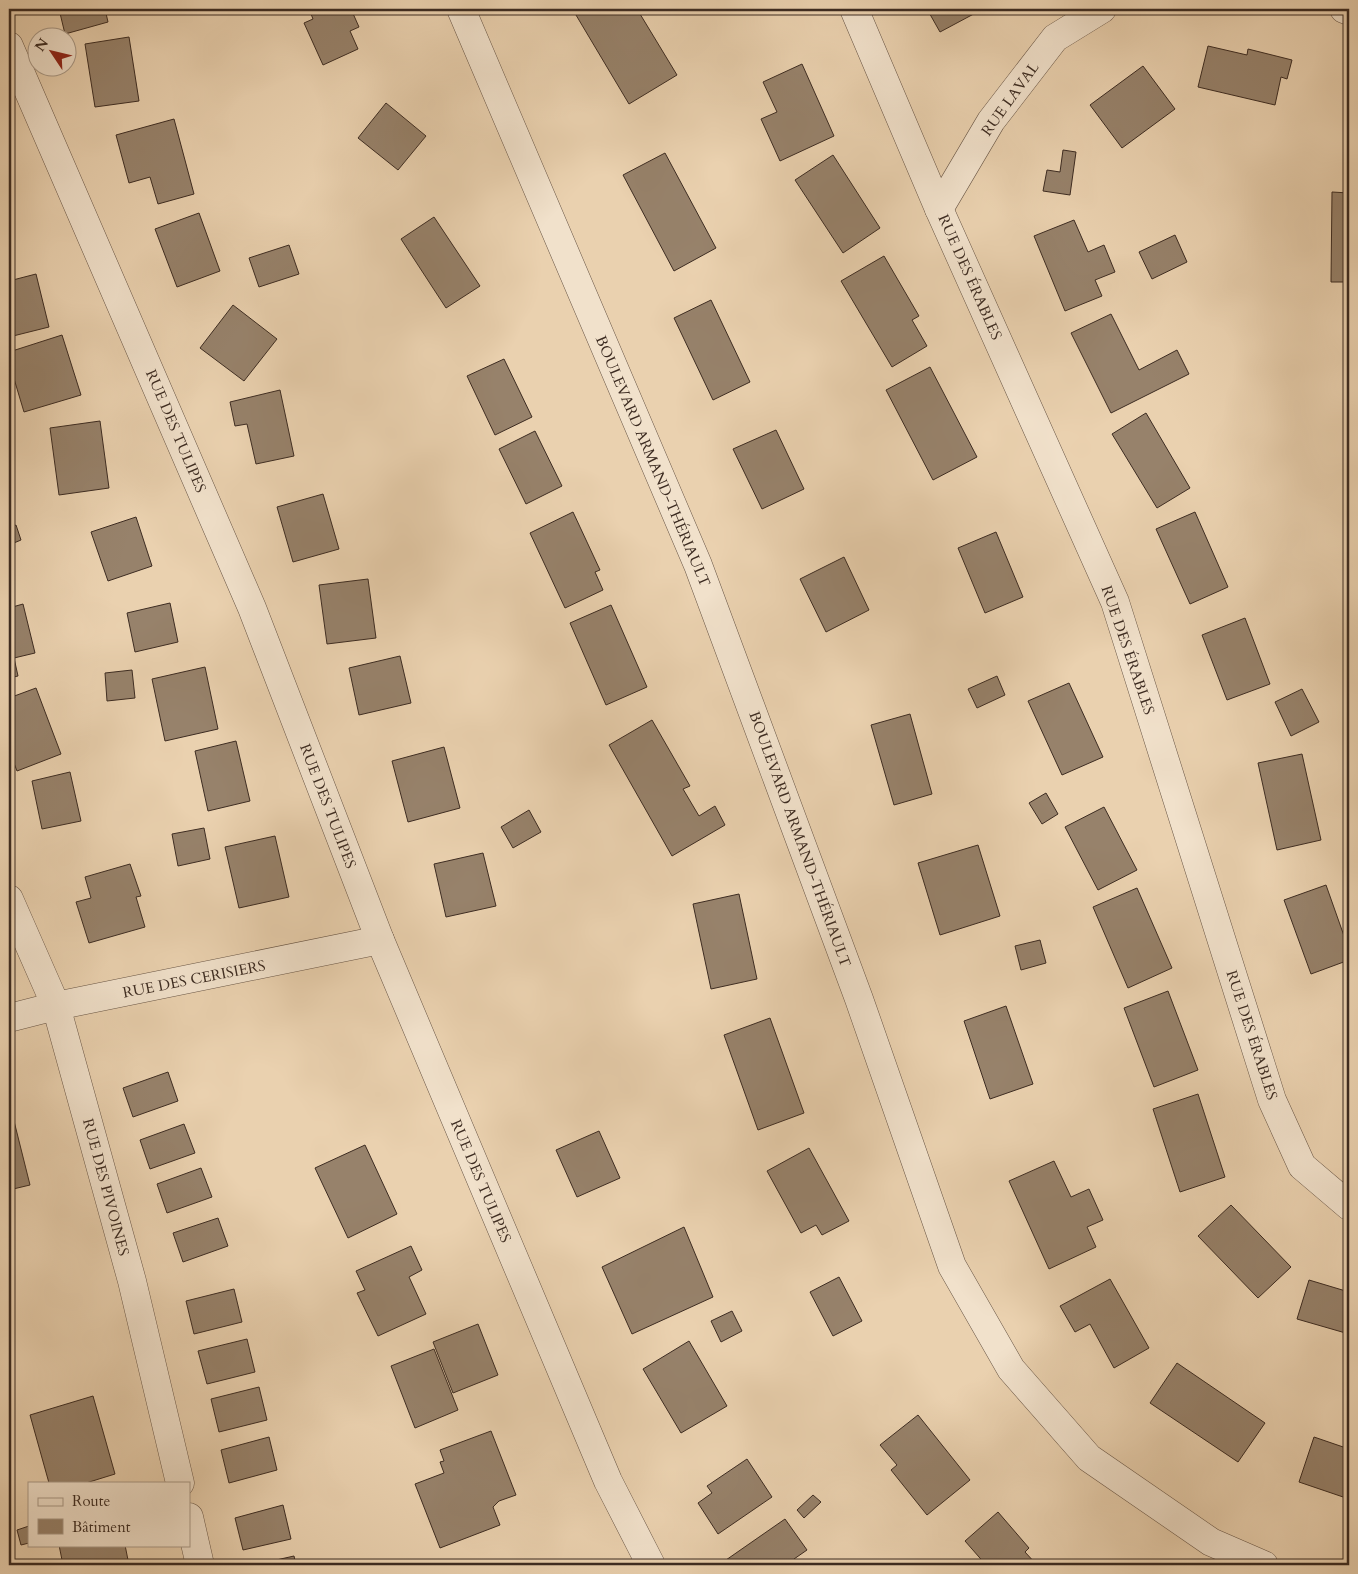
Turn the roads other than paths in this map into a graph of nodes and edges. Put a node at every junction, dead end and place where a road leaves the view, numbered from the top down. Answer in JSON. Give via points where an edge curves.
{"nodes":[{"id":1,"x":461,"y":9,"type":"edge"},
{"id":2,"x":854,"y":9,"type":"edge"},
{"id":3,"x":1102,"y":9,"type":"edge"},
{"id":4,"x":1344,"y":9,"type":"edge"},
{"id":5,"x":1349,"y":11,"type":"edge"},
{"id":6,"x":9,"y":46,"type":"edge"},
{"id":7,"x":939,"y":209,"type":"junction"},
{"id":8,"x":9,"y":899,"type":"edge"},
{"id":9,"x":380,"y":940,"type":"junction"},
{"id":10,"x":56,"y":1006,"type":"junction"},
{"id":11,"x":9,"y":1018,"type":"edge"},
{"id":12,"x":1349,"y":1206,"type":"edge"},
{"id":13,"x":180,"y":1482,"type":"edge"},
{"id":14,"x":190,"y":1521,"type":"edge"},
{"id":15,"x":200,"y":1565,"type":"edge"},
{"id":16,"x":651,"y":1565,"type":"edge"},
{"id":17,"x":1264,"y":1565,"type":"edge"}],
"edges":[{"from":1,"to":17,"type":"street","name":"BOULEVARD ARMAND-THÉRIAULT","via":[[698,565],[859,999],[952,1266],[1011,1369],[1089,1458],[1211,1542]]},
{"from":2,"to":7,"type":"street","name":"RUE DES ÉRABLES"},
{"from":3,"to":7,"type":"street","name":"RUE LAVAL","via":[[1055,38],[991,121]]},
{"from":4,"to":5,"type":"street"},
{"from":6,"to":9,"type":"street","name":"RUE DES TULIPES","via":[[252,608]]},
{"from":7,"to":12,"type":"street","name":"RUE DES ÉRABLES","via":[[1115,602],[1272,1100],[1302,1166]]},
{"from":8,"to":10,"type":"street","name":"RUE DES PIVOINES"},
{"from":9,"to":10,"type":"street","name":"RUE DES CERISIERS"},
{"from":9,"to":16,"type":"street","name":"RUE DES TULIPES","via":[[608,1481]]},
{"from":10,"to":11,"type":"street","name":"RUE DES CERISIERS"},
{"from":10,"to":13,"type":"street","name":"RUE DES PIVOINES","via":[[132,1281]]},
{"from":14,"to":15,"type":"street"}]}
